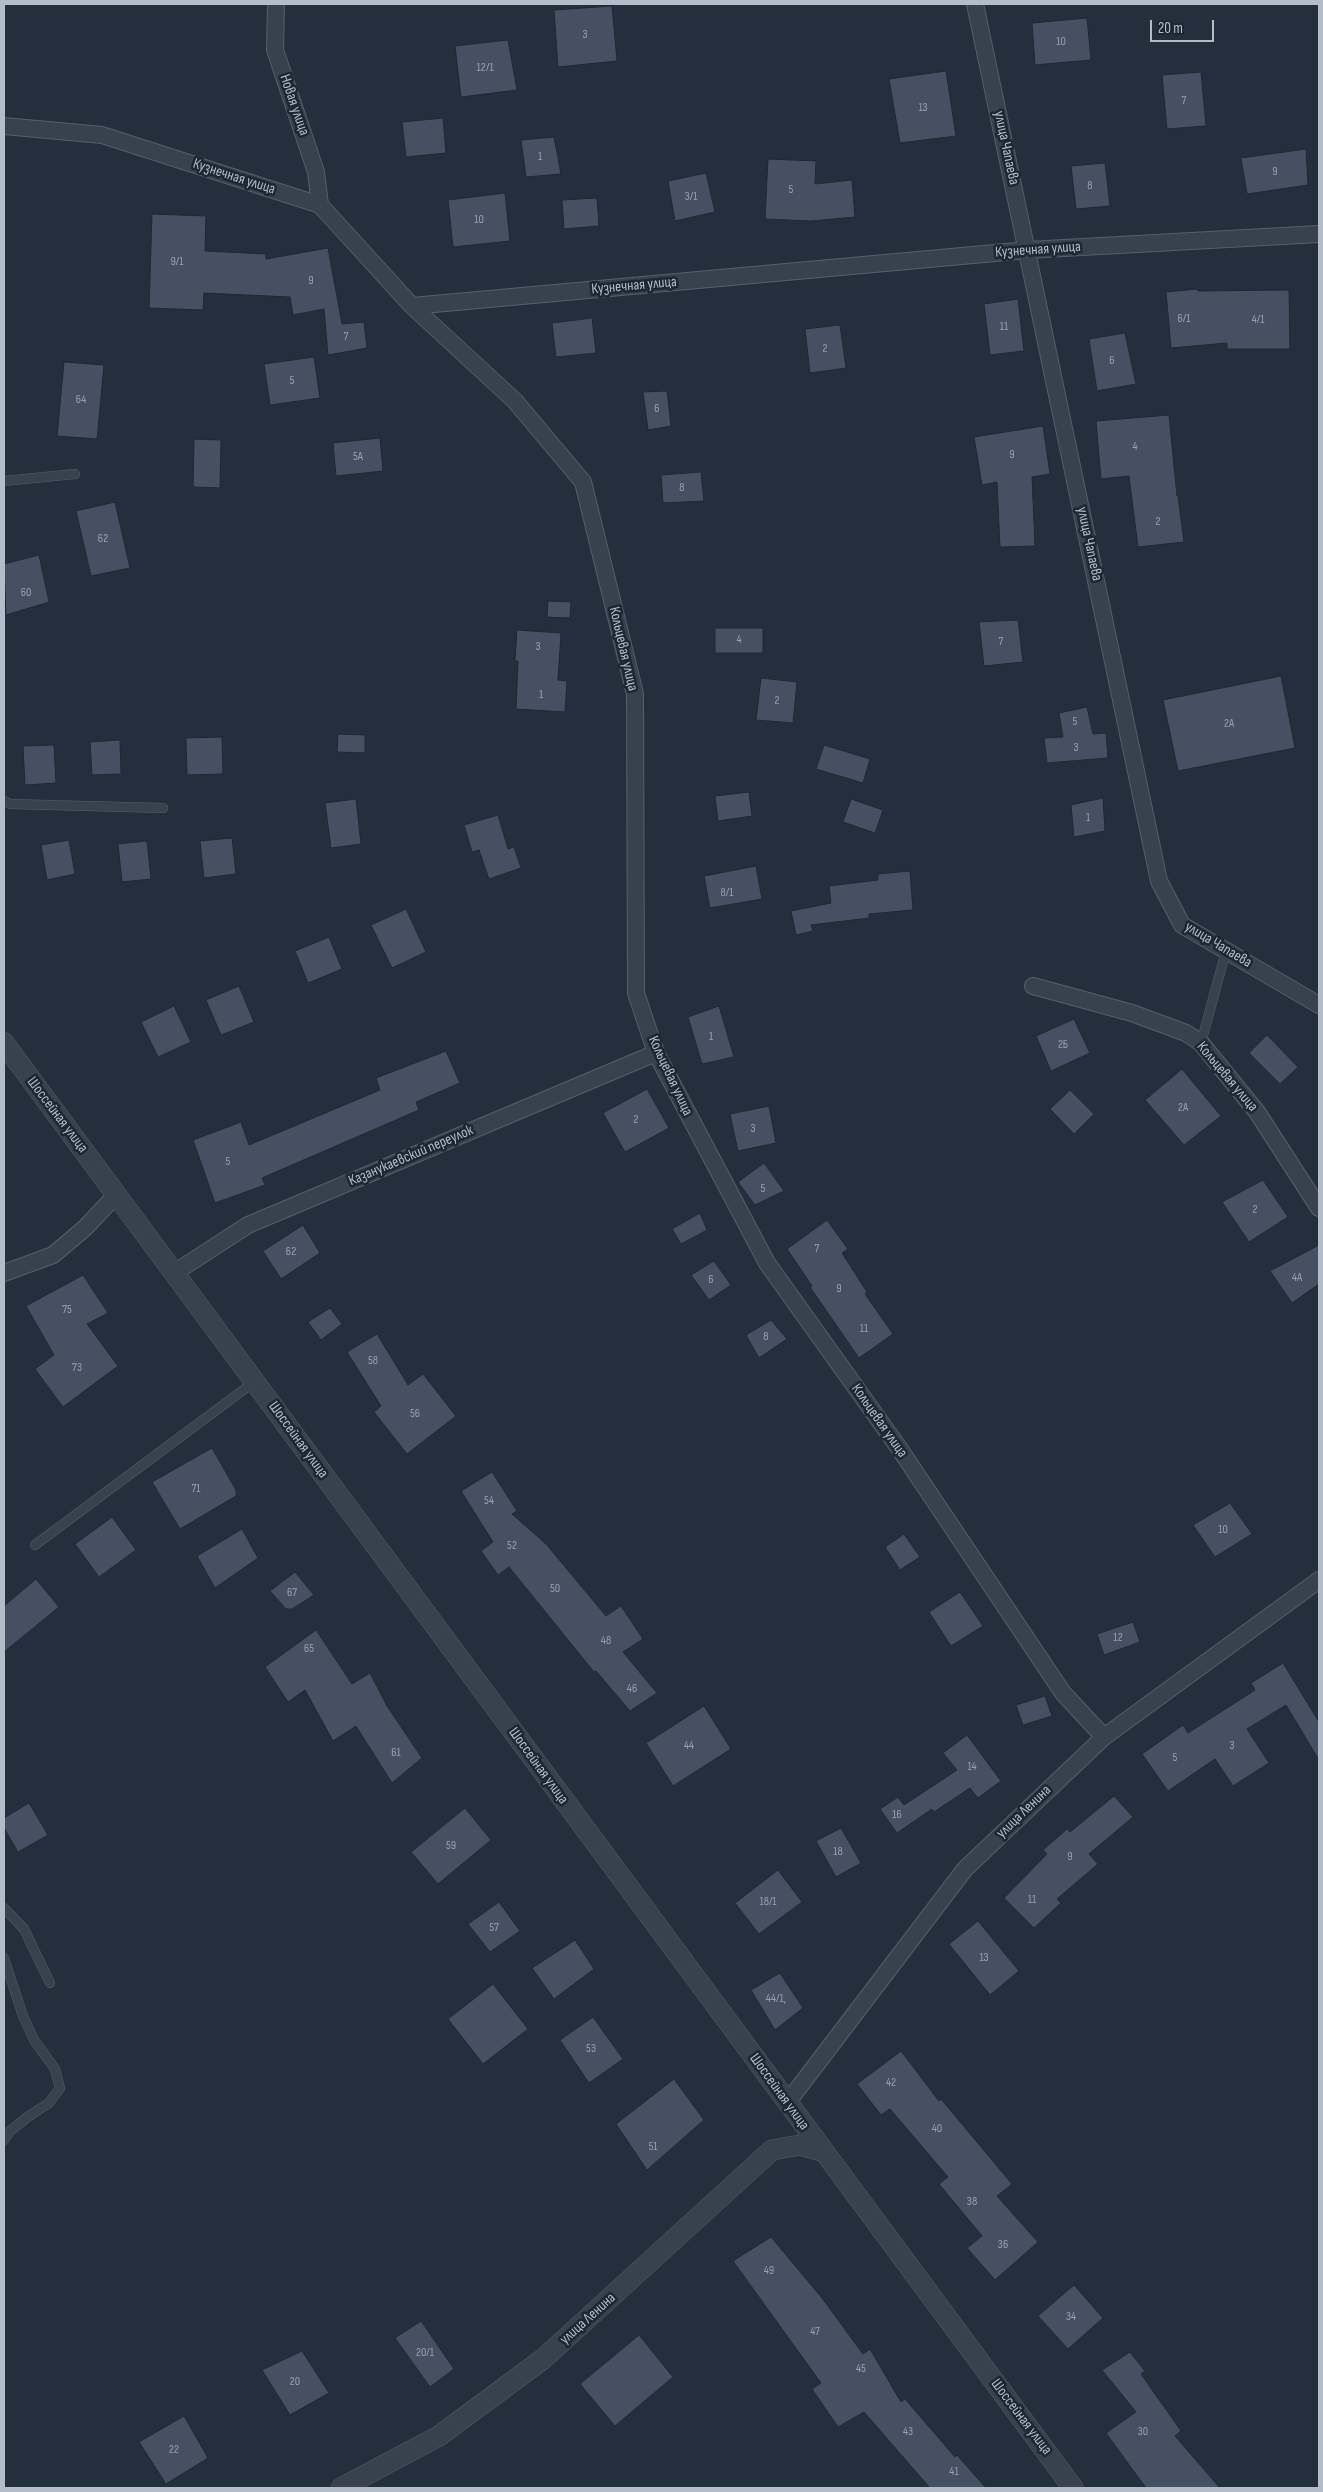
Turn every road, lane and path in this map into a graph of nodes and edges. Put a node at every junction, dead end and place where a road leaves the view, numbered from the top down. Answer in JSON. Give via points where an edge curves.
{"nodes":[{"id":1,"x":276,"y":4,"type":"edge"},
{"id":2,"x":975,"y":4,"type":"edge"},
{"id":3,"x":4,"y":126,"type":"edge"},
{"id":4,"x":320,"y":205,"type":"junction"},
{"id":5,"x":1319,"y":234,"type":"edge"},
{"id":6,"x":1028,"y":250,"type":"junction"},
{"id":7,"x":412,"y":306,"type":"junction"},
{"id":8,"x":75,"y":474,"type":"dead end"},
{"id":9,"x":4,"y":481,"type":"edge"},
{"id":10,"x":4,"y":801,"type":"edge"},
{"id":11,"x":163,"y":808,"type":"dead end"},
{"id":12,"x":1226,"y":951,"type":"junction"},
{"id":13,"x":1033,"y":986,"type":"dead end"},
{"id":14,"x":1319,"y":1005,"type":"edge"},
{"id":15,"x":4,"y":1043,"type":"edge"},
{"id":16,"x":1201,"y":1043,"type":"junction"},
{"id":17,"x":656,"y":1053,"type":"junction"},
{"id":18,"x":116,"y":1195,"type":"junction"},
{"id":19,"x":1319,"y":1208,"type":"edge"},
{"id":20,"x":4,"y":1273,"type":"edge"},
{"id":21,"x":174,"y":1273,"type":"junction"},
{"id":22,"x":254,"y":1382,"type":"junction"},
{"id":23,"x":35,"y":1545,"type":"dead end"},
{"id":24,"x":1319,"y":1583,"type":"edge"},
{"id":25,"x":1104,"y":1737,"type":"junction"},
{"id":26,"x":4,"y":1908,"type":"edge"},
{"id":27,"x":4,"y":1958,"type":"edge"},
{"id":28,"x":50,"y":1983,"type":"dead end"},
{"id":29,"x":787,"y":2103,"type":"junction"},
{"id":30,"x":4,"y":2140,"type":"edge"},
{"id":31,"x":822,"y":2151,"type":"junction"},
{"id":32,"x":341,"y":2488,"type":"edge"},
{"id":33,"x":1074,"y":2488,"type":"edge"}],
"edges":[{"from":1,"to":4,"type":"street","name":"Новая улица","via":[[276,50],[316,172]]},
{"from":2,"to":6,"type":"street","name":"улица Чапаева"},
{"from":3,"to":4,"type":"street","name":"Кузнечная улица","via":[[102,135]]},
{"from":4,"to":7,"type":"street","name":"Кузнечная улица"},
{"from":5,"to":6,"type":"street","name":"Кузнечная улица"},
{"from":6,"to":7,"type":"street","name":"Кузнечная улица"},
{"from":6,"to":12,"type":"street","name":"улица Чапаева","via":[[1159,881],[1182,925]]},
{"from":7,"to":17,"type":"street","name":"Кольцевая улица","via":[[515,401],[583,482],[635,694],[636,992]]},
{"from":8,"to":9,"type":"lane"},
{"from":10,"to":11,"type":"lane","via":[[10,804]]},
{"from":12,"to":14,"type":"street","name":"улица Чапаева"},
{"from":12,"to":16,"type":"lane"},
{"from":13,"to":16,"type":"street","name":"Кольцевая улица","via":[[1132,1013],[1186,1033]]},
{"from":15,"to":18,"type":"street","name":"Шоссейная улица"},
{"from":16,"to":19,"type":"street","name":"Кольцевая улица","via":[[1257,1112]]},
{"from":17,"to":21,"type":"street","name":"Казанукаевский переулок","via":[[248,1225]]},
{"from":17,"to":25,"type":"street","name":"Кольцевая улица","via":[[767,1263],[899,1448],[1063,1694]]},
{"from":18,"to":20,"type":"street","via":[[85,1228],[52,1255]]},
{"from":18,"to":21,"type":"street","name":"Шоссейная улица"},
{"from":21,"to":22,"type":"street","name":"Шоссейная улица"},
{"from":22,"to":23,"type":"lane"},
{"from":22,"to":29,"type":"street","name":"Шоссейная улица"},
{"from":24,"to":25,"type":"street","name":"улица Ленина"},
{"from":25,"to":29,"type":"street","name":"улица Ленина","via":[[965,1869]]},
{"from":26,"to":28,"type":"lane","via":[[24,1929]]},
{"from":27,"to":30,"type":"lane","via":[[23,2016],[34,2040],[55,2069],[60,2088],[49,2103],[10,2131]]},
{"from":29,"to":31,"type":"street","name":"Шоссейная улица"},
{"from":31,"to":32,"type":"street","name":"улица Ленина","via":[[800,2145],[772,2150],[544,2360],[439,2436]]},
{"from":31,"to":33,"type":"street","name":"Шоссейная улица"}]}
